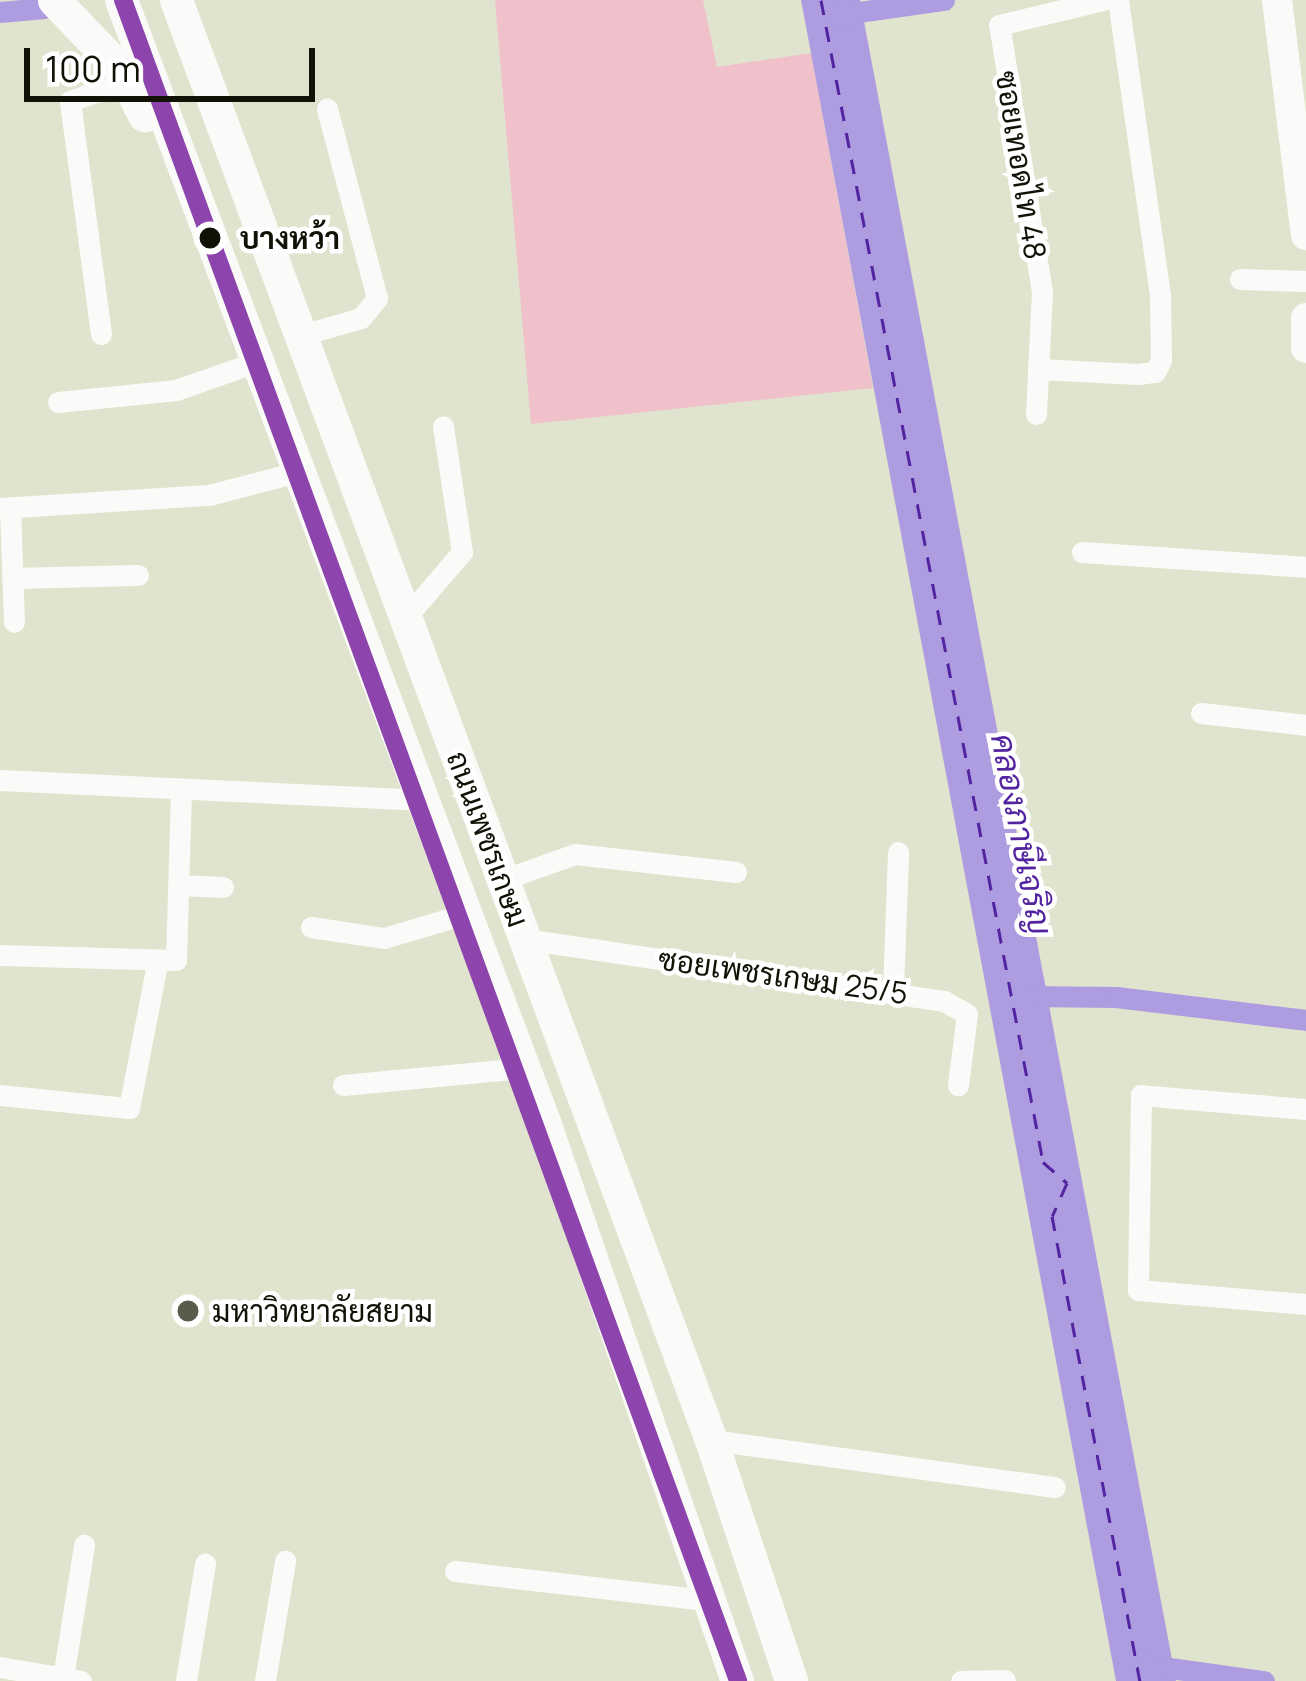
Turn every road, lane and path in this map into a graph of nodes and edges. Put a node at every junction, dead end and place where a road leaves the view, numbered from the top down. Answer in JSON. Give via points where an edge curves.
{"nodes":[{"id":1,"x":54,"y":0,"type":"edge"},
{"id":2,"x":121,"y":0,"type":"edge"},
{"id":3,"x":1103,"y":0,"type":"edge"},
{"id":4,"x":1118,"y":0,"type":"edge"},
{"id":5,"x":1277,"y":0,"type":"edge"},
{"id":6,"x":183,"y":10,"type":"edge"},
{"id":7,"x":127,"y":81,"type":"junction"},
{"id":8,"x":327,"y":109,"type":"dead end"},
{"id":9,"x":1304,"y":202,"type":"edge"},
{"id":10,"x":1306,"y":235,"type":"edge"},
{"id":11,"x":1240,"y":279,"type":"dead end"},
{"id":12,"x":1306,"y":281,"type":"edge"},
{"id":13,"x":229,"y":295,"type":"junction"},
{"id":14,"x":1306,"y":318,"type":"edge"},
{"id":15,"x":101,"y":334,"type":"dead end"},
{"id":16,"x":304,"y":334,"type":"junction"},
{"id":17,"x":1306,"y":348,"type":"edge"},
{"id":18,"x":256,"y":362,"type":"junction"},
{"id":19,"x":1039,"y":369,"type":"junction"},
{"id":20,"x":58,"y":402,"type":"dead end"},
{"id":21,"x":1036,"y":414,"type":"dead end"},
{"id":22,"x":443,"y":427,"type":"dead end"},
{"id":23,"x":297,"y":472,"type":"junction"},
{"id":24,"x":5,"y":508,"type":"edge"},
{"id":25,"x":1082,"y":553,"type":"dead end"},
{"id":26,"x":1306,"y":567,"type":"edge"},
{"id":27,"x":138,"y":574,"type":"dead end"},
{"id":28,"x":13,"y":578,"type":"junction"},
{"id":29,"x":407,"y":616,"type":"junction"},
{"id":30,"x":14,"y":622,"type":"dead end"},
{"id":31,"x":1201,"y":713,"type":"dead end"},
{"id":32,"x":1306,"y":725,"type":"edge"},
{"id":33,"x":0,"y":780,"type":"edge"},
{"id":34,"x":181,"y":789,"type":"junction"},
{"id":35,"x":420,"y":800,"type":"junction"},
{"id":36,"x":898,"y":852,"type":"dead end"},
{"id":37,"x":736,"y":872,"type":"dead end"},
{"id":38,"x":502,"y":880,"type":"junction"},
{"id":39,"x":179,"y":885,"type":"junction"},
{"id":40,"x":223,"y":887,"type":"dead end"},
{"id":41,"x":464,"y":914,"type":"junction"},
{"id":42,"x":311,"y":927,"type":"dead end"},
{"id":43,"x":524,"y":939,"type":"junction"},
{"id":44,"x":0,"y":956,"type":"edge"},
{"id":45,"x":481,"y":958,"type":"junction"},
{"id":46,"x":157,"y":964,"type":"junction"},
{"id":47,"x":893,"y":990,"type":"junction"},
{"id":48,"x":524,"y":1068,"type":"junction"},
{"id":49,"x":343,"y":1084,"type":"dead end"},
{"id":50,"x":958,"y":1085,"type":"dead end"},
{"id":51,"x":0,"y":1095,"type":"edge"},
{"id":52,"x":1306,"y":1109,"type":"edge"},
{"id":53,"x":1306,"y":1304,"type":"edge"},
{"id":54,"x":711,"y":1440,"type":"junction"},
{"id":55,"x":1055,"y":1487,"type":"dead end"},
{"id":56,"x":84,"y":1545,"type":"dead end"},
{"id":57,"x":285,"y":1561,"type":"dead end"},
{"id":58,"x":205,"y":1564,"type":"dead end"},
{"id":59,"x":454,"y":1571,"type":"dead end"},
{"id":60,"x":714,"y":1600,"type":"junction"},
{"id":61,"x":0,"y":1667,"type":"edge"},
{"id":62,"x":72,"y":1680,"type":"edge"},
{"id":63,"x":1005,"y":1680,"type":"edge"},
{"id":64,"x":186,"y":1681,"type":"edge"},
{"id":65,"x":266,"y":1681,"type":"edge"},
{"id":66,"x":737,"y":1681,"type":"edge"},
{"id":67,"x":791,"y":1681,"type":"edge"},
{"id":68,"x":961,"y":1681,"type":"edge"}],
"edges":[{"from":1,"to":7,"type":"main road"},
{"from":2,"to":13,"type":"main road","name":"ถนนเพชรเกษม"},
{"from":3,"to":19,"type":"street","name":"ซอยเทอดไท 48","via":[[998,25],[1042,292]]},
{"from":4,"to":19,"type":"street","via":[[1160,295],[1161,360],[1155,372],[1138,374]]},
{"from":5,"to":9,"type":"main road"},
{"from":6,"to":16,"type":"main road","name":"ถนนเพชรเกษม"},
{"from":7,"to":13,"type":"main road"},
{"from":7,"to":15,"type":"street","via":[[70,101]]},
{"from":8,"to":16,"type":"street","via":[[377,298],[362,318]]},
{"from":9,"to":10,"type":"main road"},
{"from":11,"to":12,"type":"street"},
{"from":13,"to":18,"type":"main road","name":"ถนนเพชรเกษม"},
{"from":14,"to":17,"type":"main road"},
{"from":16,"to":29,"type":"main road","name":"ถนนเพชรเกษม"},
{"from":18,"to":20,"type":"street","via":[[176,390]]},
{"from":18,"to":23,"type":"main road","name":"ถนนเพชรเกษม"},
{"from":19,"to":21,"type":"street","name":"ซอยเทอดไท 48"},
{"from":22,"to":29,"type":"street","via":[[462,552]]},
{"from":23,"to":24,"type":"street","via":[[222,493]]},
{"from":23,"to":35,"type":"main road","name":"ถนนเพชรเกษม"},
{"from":24,"to":28,"type":"street"},
{"from":25,"to":26,"type":"street"},
{"from":27,"to":28,"type":"street"},
{"from":28,"to":30,"type":"street"},
{"from":29,"to":38,"type":"main road","name":"ถนนเพชรเกษม"},
{"from":31,"to":32,"type":"street"},
{"from":33,"to":34,"type":"street"},
{"from":34,"to":35,"type":"street"},
{"from":34,"to":39,"type":"street"},
{"from":35,"to":41,"type":"main road","name":"ถนนเพชรเกษม"},
{"from":36,"to":47,"type":"street"},
{"from":37,"to":38,"type":"street","via":[[574,854]]},
{"from":38,"to":43,"type":"main road","name":"ถนนเพชรเกษม"},
{"from":39,"to":40,"type":"street"},
{"from":39,"to":46,"type":"street","via":[[177,957]]},
{"from":41,"to":42,"type":"street","via":[[384,938]]},
{"from":41,"to":45,"type":"main road","name":"ถนนเพชรเกษม"},
{"from":43,"to":45,"type":"main road"},
{"from":43,"to":47,"type":"street","name":"ซอยเพชรเกษม 25/5"},
{"from":43,"to":54,"type":"main road","name":"ถนนเพชรเกษม"},
{"from":44,"to":46,"type":"street"},
{"from":45,"to":48,"type":"main road","name":"ถนนเพชรเกษม"},
{"from":46,"to":51,"type":"street","via":[[129,1108]]},
{"from":47,"to":50,"type":"street","name":"ซอยเพชรเกษม 25/5","via":[[968,1014]]},
{"from":48,"to":49,"type":"street"},
{"from":48,"to":60,"type":"main road","name":"ถนนเพชรเกษม"},
{"from":52,"to":53,"type":"street","via":[[1141,1095],[1138,1291]]},
{"from":54,"to":55,"type":"street"},
{"from":54,"to":67,"type":"main road","name":"ถนนเพชรเกษม"},
{"from":56,"to":62,"type":"street"},
{"from":57,"to":65,"type":"street"},
{"from":58,"to":64,"type":"street"},
{"from":59,"to":60,"type":"street"},
{"from":60,"to":66,"type":"main road","name":"ถนนเพชรเกษม"},
{"from":61,"to":62,"type":"street"},
{"from":63,"to":68,"type":"street"}]}
